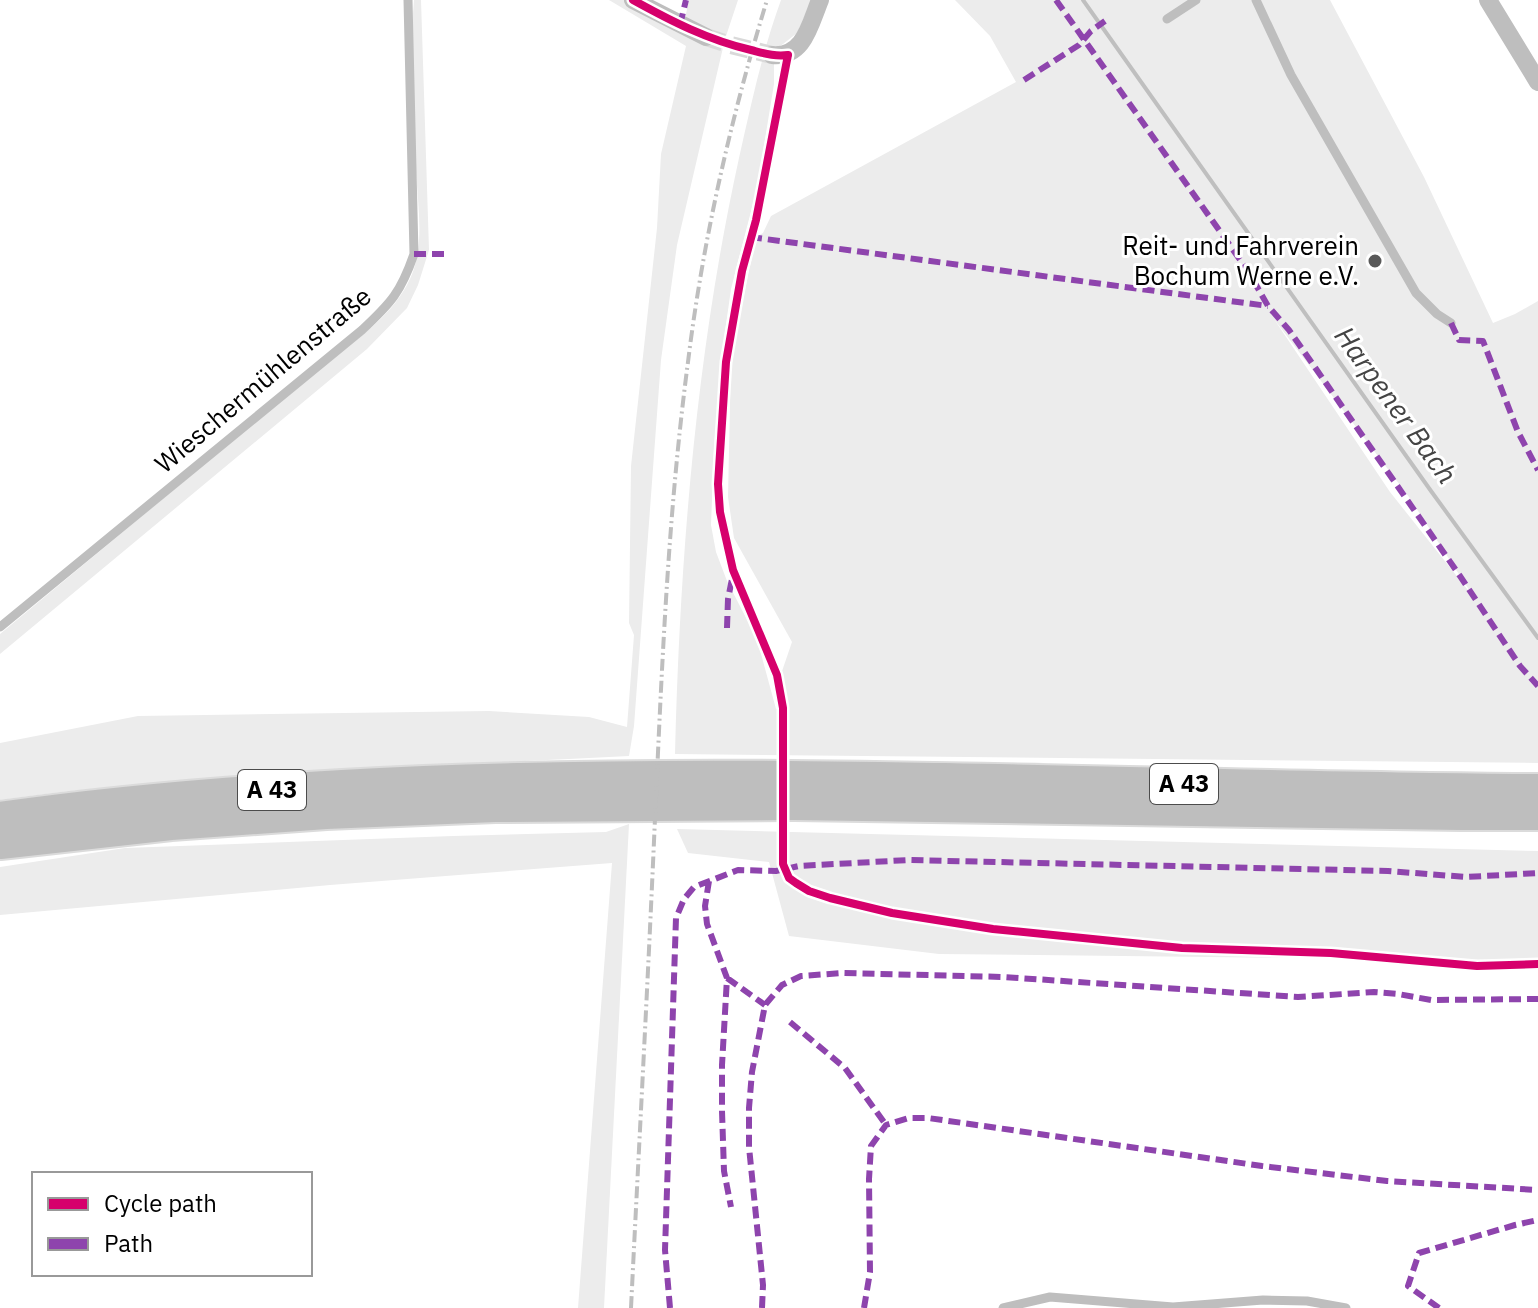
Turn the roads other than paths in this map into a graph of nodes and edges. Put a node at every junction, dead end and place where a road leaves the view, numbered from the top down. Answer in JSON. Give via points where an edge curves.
{"nodes":[{"id":1,"x":408,"y":0,"type":"edge"},
{"id":2,"x":633,"y":0,"type":"edge"},
{"id":3,"x":820,"y":0,"type":"edge"},
{"id":4,"x":1196,"y":0,"type":"edge"},
{"id":5,"x":1256,"y":0,"type":"edge"},
{"id":6,"x":1488,"y":0,"type":"edge"},
{"id":7,"x":1167,"y":19,"type":"dead end"},
{"id":8,"x":706,"y":37,"type":"tunnel mouth"},
{"id":9,"x":780,"y":55,"type":"dead end"},
{"id":10,"x":1538,"y":82,"type":"edge"},
{"id":11,"x":1451,"y":323,"type":"dead end"},
{"id":12,"x":0,"y":627,"type":"edge"},
{"id":13,"x":1538,"y":790,"type":"edge"},
{"id":14,"x":1538,"y":814,"type":"edge"},
{"id":15,"x":0,"y":818,"type":"edge"},
{"id":16,"x":0,"y":843,"type":"edge"},
{"id":17,"x":1003,"y":1308,"type":"edge"},
{"id":18,"x":1346,"y":1308,"type":"edge"}],
"edges":[{"from":1,"to":12,"type":"lane","name":"Wieschermühlenstraße","via":[[415,243],[404,283],[362,330]]},
{"from":2,"to":8,"type":"street"},
{"from":3,"to":9,"type":"street","via":[[797,48]]},
{"from":4,"to":7,"type":"lane"},
{"from":5,"to":11,"type":"lane","via":[[1291,75],[1416,293]]},
{"from":6,"to":10,"type":"street"},
{"from":13,"to":15,"type":"highway","number":"A 43","via":[[623,777],[326,786]]},
{"from":14,"to":16,"type":"highway","number":"A 43","via":[[808,804],[495,806],[171,824]]},
{"from":17,"to":18,"type":"lane","via":[[1050,1297],[1173,1307],[1307,1301]]}]}
